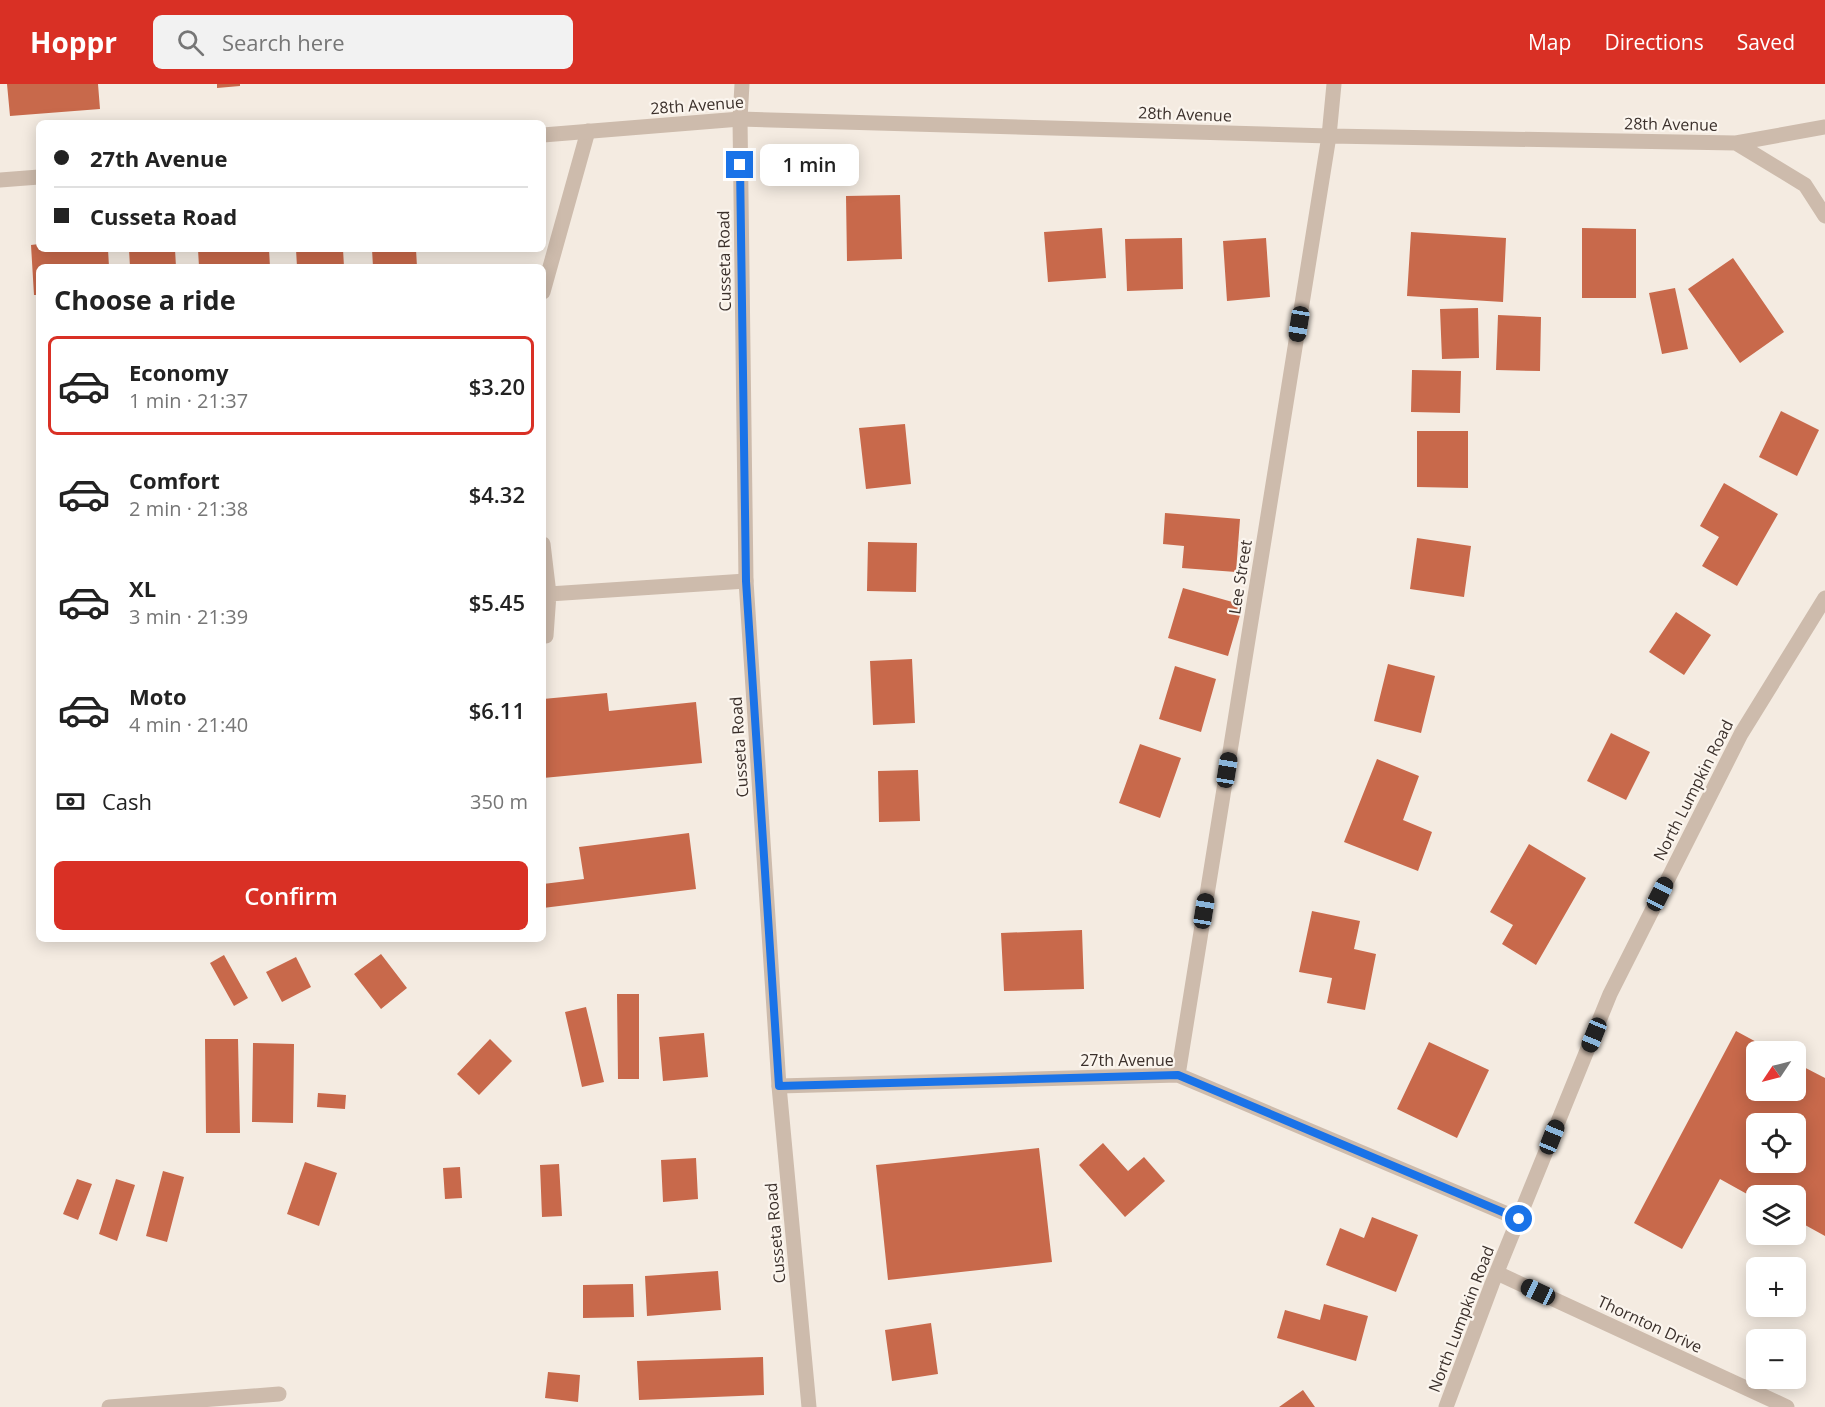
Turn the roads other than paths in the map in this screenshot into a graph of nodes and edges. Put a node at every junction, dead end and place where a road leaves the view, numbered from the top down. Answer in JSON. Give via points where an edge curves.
{"nodes":[{"id":1,"x":742,"y":84,"type":"edge"},
{"id":2,"x":1334,"y":84,"type":"edge"},
{"id":3,"x":740,"y":119,"type":"junction"},
{"id":4,"x":1825,"y":127,"type":"edge"},
{"id":5,"x":588,"y":131,"type":"junction"},
{"id":6,"x":546,"y":135,"type":"edge"},
{"id":7,"x":1329,"y":136,"type":"junction"},
{"id":8,"x":1736,"y":143,"type":"junction"},
{"id":9,"x":36,"y":177,"type":"edge"},
{"id":10,"x":0,"y":180,"type":"edge"},
{"id":11,"x":1825,"y":216,"type":"edge"},
{"id":12,"x":546,"y":281,"type":"edge"},
{"id":13,"x":546,"y":569,"type":"edge"},
{"id":14,"x":746,"y":581,"type":"junction"},
{"id":15,"x":549,"y":594,"type":"junction"},
{"id":16,"x":1825,"y":598,"type":"edge"},
{"id":17,"x":546,"y":636,"type":"edge"},
{"id":18,"x":1178,"y":1075,"type":"junction"},
{"id":19,"x":779,"y":1086,"type":"junction"},
{"id":20,"x":1519,"y":1219,"type":"junction"},
{"id":21,"x":1497,"y":1273,"type":"junction"},
{"id":22,"x":279,"y":1394,"type":"dead end"},
{"id":23,"x":109,"y":1407,"type":"edge"},
{"id":24,"x":809,"y":1407,"type":"edge"},
{"id":25,"x":1446,"y":1407,"type":"edge"},
{"id":26,"x":1787,"y":1407,"type":"edge"}],
"edges":[{"from":1,"to":3,"type":"street","name":"Cusseta Road"},
{"from":2,"to":7,"type":"street","name":"Lee Street"},
{"from":3,"to":5,"type":"street","name":"28th Avenue"},
{"from":3,"to":7,"type":"street","name":"28th Avenue"},
{"from":3,"to":14,"type":"street","name":"Cusseta Road"},
{"from":4,"to":8,"type":"street","name":"28th Avenue"},
{"from":5,"to":6,"type":"street","name":"28th Avenue"},
{"from":5,"to":12,"type":"street"},
{"from":7,"to":8,"type":"street","name":"28th Avenue"},
{"from":7,"to":18,"type":"street","name":"Lee Street"},
{"from":8,"to":11,"type":"street","via":[[1805,185]]},
{"from":9,"to":10,"type":"street"},
{"from":13,"to":15,"type":"street"},
{"from":14,"to":15,"type":"street"},
{"from":14,"to":19,"type":"street","name":"Cusseta Road"},
{"from":15,"to":17,"type":"street"},
{"from":16,"to":20,"type":"street","name":"North Lumpkin Road","via":[[1741,734],[1610,994]]},
{"from":18,"to":19,"type":"street","name":"27th Avenue"},
{"from":18,"to":20,"type":"street","name":"27th Avenue"},
{"from":19,"to":24,"type":"street","name":"Cusseta Road"},
{"from":20,"to":21,"type":"street","name":"North Lumpkin Road"},
{"from":21,"to":25,"type":"street","name":"North Lumpkin Road"},
{"from":21,"to":26,"type":"street","name":"Thornton Drive"},
{"from":22,"to":23,"type":"street"}]}
